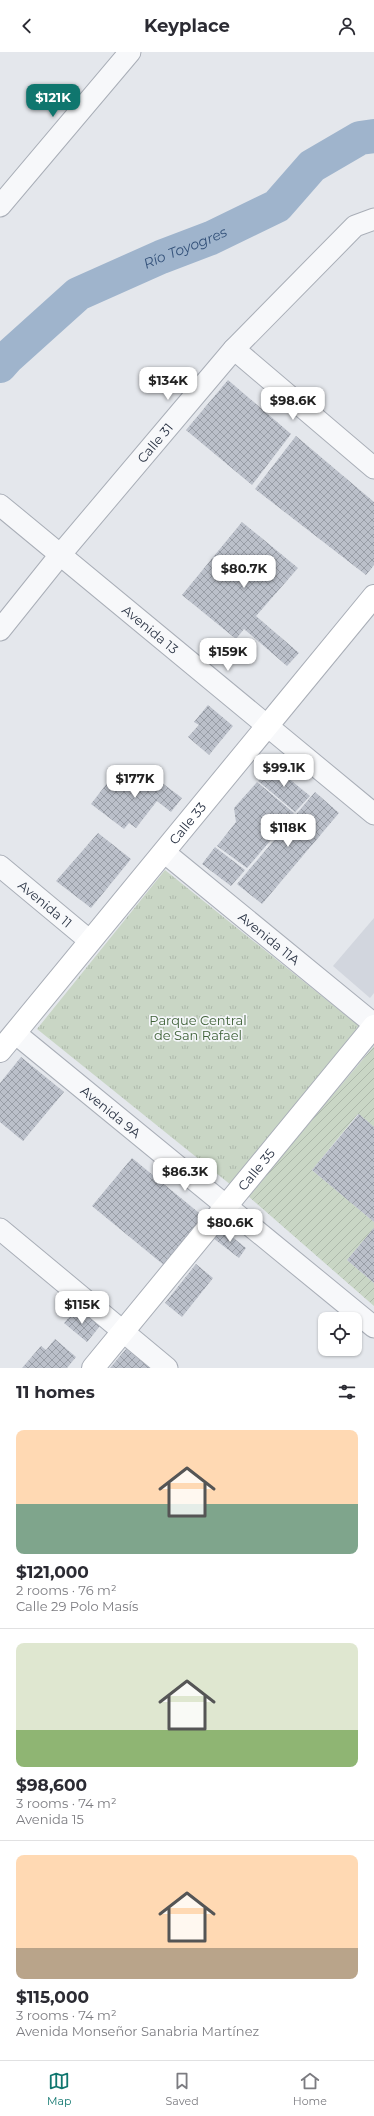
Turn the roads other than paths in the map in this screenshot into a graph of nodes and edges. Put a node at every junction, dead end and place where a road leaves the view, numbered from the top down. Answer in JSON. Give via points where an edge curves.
{"nodes":[{"id":1,"x":130,"y":52,"type":"edge"},
{"id":2,"x":0,"y":206,"type":"edge"},
{"id":3,"x":374,"y":219,"type":"edge"},
{"id":4,"x":234,"y":349,"type":"junction"},
{"id":5,"x":374,"y":468,"type":"edge"},
{"id":6,"x":0,"y":505,"type":"edge"},
{"id":7,"x":60,"y":555,"type":"junction"},
{"id":8,"x":374,"y":596,"type":"edge"},
{"id":9,"x":0,"y":630,"type":"edge"},
{"id":10,"x":267,"y":726,"type":"junction"},
{"id":11,"x":374,"y":814,"type":"edge"},
{"id":12,"x":164,"y":852,"type":"junction"},
{"id":13,"x":0,"y":866,"type":"edge"},
{"id":14,"x":90,"y":941,"type":"junction"},
{"id":15,"x":374,"y":1025,"type":"edge"},
{"id":16,"x":15,"y":1033,"type":"junction"},
{"id":17,"x":0,"y":1051,"type":"edge"},
{"id":18,"x":228,"y":1206,"type":"junction"},
{"id":19,"x":0,"y":1229,"type":"edge"},
{"id":20,"x":374,"y":1327,"type":"edge"},
{"id":21,"x":123,"y":1332,"type":"junction"},
{"id":22,"x":93,"y":1368,"type":"edge"},
{"id":23,"x":167,"y":1368,"type":"edge"}],
"edges":[{"from":1,"to":2,"type":"street"},
{"from":3,"to":4,"type":"street","name":"Calle 31","via":[[355,226]]},
{"from":4,"to":5,"type":"street"},
{"from":4,"to":7,"type":"street","name":"Calle 31"},
{"from":6,"to":7,"type":"street","name":"Avenida 13"},
{"from":7,"to":9,"type":"street","name":"Calle 31"},
{"from":7,"to":10,"type":"street","name":"Avenida 13"},
{"from":8,"to":10,"type":"main road","name":"Calle 33"},
{"from":10,"to":11,"type":"street","name":"Avenida 13"},
{"from":10,"to":12,"type":"main road","name":"Calle 33"},
{"from":12,"to":14,"type":"main road","name":"Calle 33"},
{"from":12,"to":15,"type":"street","name":"Avenida 11A"},
{"from":13,"to":14,"type":"street","name":"Avenida 11"},
{"from":14,"to":16,"type":"main road","name":"Calle 33"},
{"from":15,"to":18,"type":"main road","name":"Calle 35"},
{"from":16,"to":17,"type":"main road","name":"Calle 33"},
{"from":16,"to":18,"type":"street","name":"Avenida 9A"},
{"from":18,"to":20,"type":"street","name":"Avenida 9A"},
{"from":18,"to":21,"type":"main road","name":"Calle 35"},
{"from":19,"to":21,"type":"street"},
{"from":21,"to":22,"type":"main road","name":"Calle 35"},
{"from":21,"to":23,"type":"street"}]}
